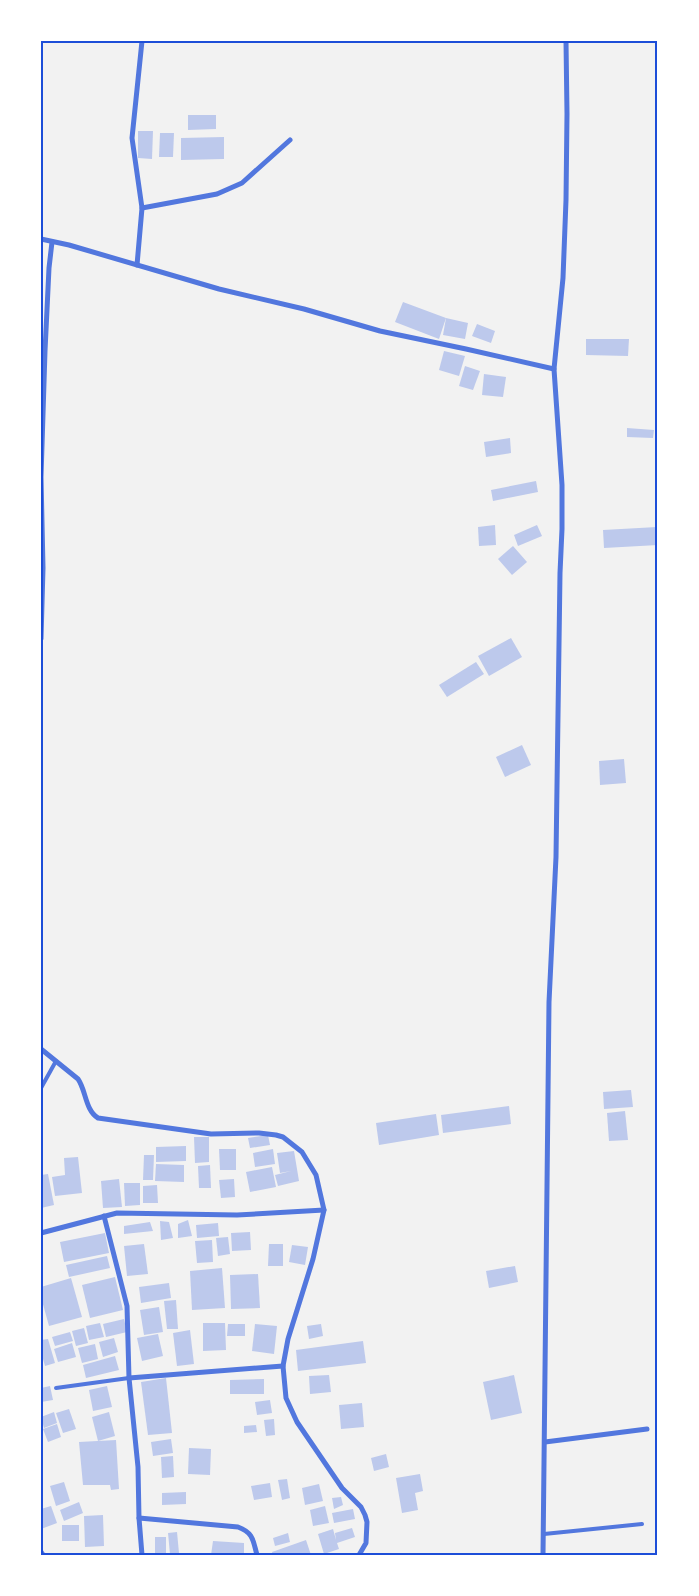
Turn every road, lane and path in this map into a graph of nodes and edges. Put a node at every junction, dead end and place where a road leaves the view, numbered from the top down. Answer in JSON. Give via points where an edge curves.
{"nodes":[{"id":1,"x":142,"y":41,"type":"edge"},
{"id":2,"x":566,"y":41,"type":"edge"},
{"id":3,"x":290,"y":140,"type":"dead end"},
{"id":4,"x":142,"y":208,"type":"junction"},
{"id":5,"x":41,"y":240,"type":"edge"},
{"id":6,"x":52,"y":242,"type":"junction"},
{"id":7,"x":137,"y":265,"type":"junction"},
{"id":8,"x":554,"y":369,"type":"junction"},
{"id":9,"x":41,"y":639,"type":"edge"},
{"id":10,"x":42,"y":1050,"type":"edge"},
{"id":11,"x":56,"y":1062,"type":"junction"},
{"id":12,"x":41,"y":1088,"type":"edge"},
{"id":13,"x":324,"y":1210,"type":"junction"},
{"id":14,"x":104,"y":1216,"type":"junction"},
{"id":15,"x":41,"y":1233,"type":"edge"},
{"id":16,"x":283,"y":1366,"type":"junction"},
{"id":17,"x":129,"y":1378,"type":"junction"},
{"id":18,"x":56,"y":1388,"type":"dead end"},
{"id":19,"x":647,"y":1429,"type":"dead end"},
{"id":20,"x":545,"y":1442,"type":"junction"},
{"id":21,"x":139,"y":1518,"type":"junction"},
{"id":22,"x":642,"y":1524,"type":"dead end"},
{"id":23,"x":544,"y":1534,"type":"junction"},
{"id":24,"x":142,"y":1555,"type":"edge"},
{"id":25,"x":257,"y":1555,"type":"edge"},
{"id":26,"x":359,"y":1555,"type":"edge"},
{"id":27,"x":543,"y":1555,"type":"edge"}],
"edges":[{"from":1,"to":4,"type":"street","via":[[132,138]]},
{"from":2,"to":8,"type":"street","via":[[566,200],[563,278]]},
{"from":3,"to":4,"type":"street","via":[[242,183],[217,194]]},
{"from":4,"to":7,"type":"street"},
{"from":5,"to":6,"type":"street"},
{"from":6,"to":7,"type":"street"},
{"from":6,"to":9,"type":"street","via":[[41,477]]},
{"from":7,"to":8,"type":"street","via":[[380,331]]},
{"from":8,"to":20,"type":"street","via":[[562,529],[556,857],[549,1002]]},
{"from":10,"to":11,"type":"street"},
{"from":11,"to":12,"type":"lane"},
{"from":11,"to":13,"type":"street","via":[[82,1084],[92,1113],[98,1118],[211,1134],[259,1133],[283,1137],[302,1152],[316,1175]]},
{"from":13,"to":14,"type":"street","via":[[237,1215],[117,1213]]},
{"from":13,"to":16,"type":"street"},
{"from":14,"to":15,"type":"street"},
{"from":14,"to":17,"type":"street","via":[[127,1306]]},
{"from":16,"to":17,"type":"street"},
{"from":16,"to":26,"type":"street","via":[[286,1398],[297,1422],[342,1488],[365,1515],[366,1543]]},
{"from":17,"to":18,"type":"lane"},
{"from":17,"to":21,"type":"street","via":[[138,1467]]},
{"from":19,"to":20,"type":"street"},
{"from":20,"to":23,"type":"street"},
{"from":21,"to":24,"type":"street"},
{"from":21,"to":25,"type":"street","via":[[238,1527],[252,1535]]},
{"from":22,"to":23,"type":"lane"},
{"from":23,"to":27,"type":"street"}]}
